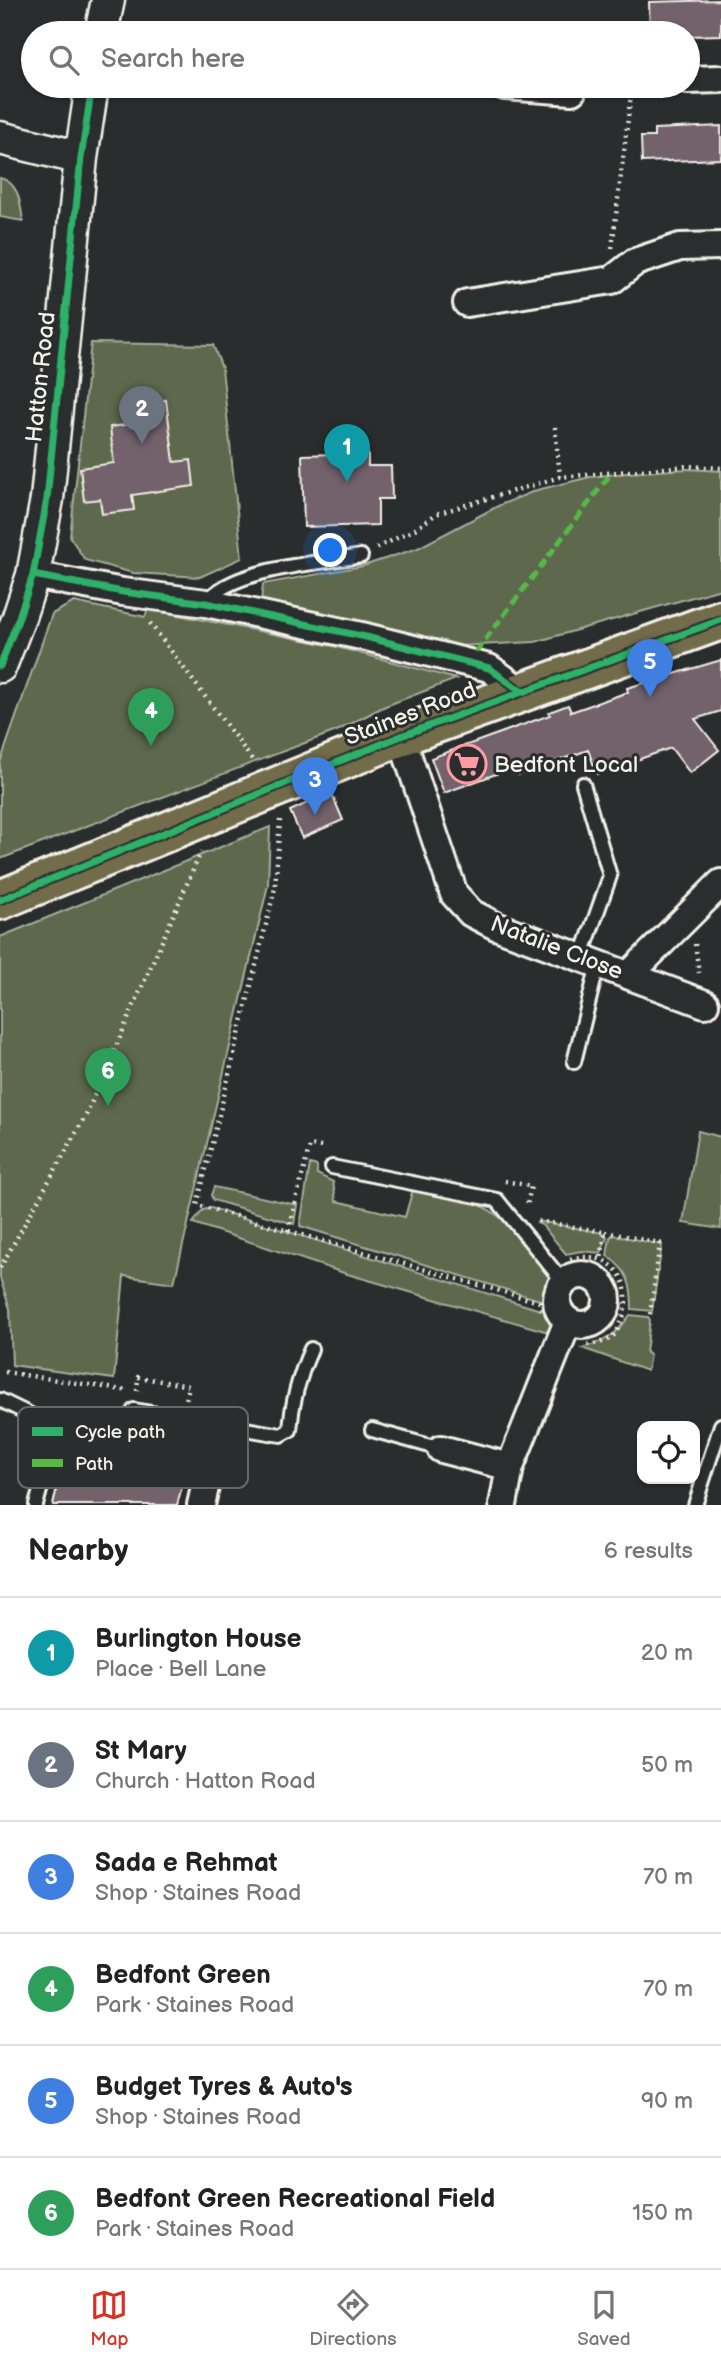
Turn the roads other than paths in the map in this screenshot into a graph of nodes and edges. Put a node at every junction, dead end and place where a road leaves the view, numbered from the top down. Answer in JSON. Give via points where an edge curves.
{"nodes":[{"id":1,"x":108,"y":0,"type":"edge"},
{"id":2,"x":104,"y":21,"type":"edge"},
{"id":3,"x":721,"y":79,"type":"edge"},
{"id":4,"x":700,"y":80,"type":"edge"},
{"id":5,"x":90,"y":98,"type":"edge"},
{"id":6,"x":0,"y":138,"type":"edge"},
{"id":7,"x":81,"y":158,"type":"junction"},
{"id":8,"x":721,"y":246,"type":"edge"},
{"id":9,"x":467,"y":303,"type":"dead end"},
{"id":10,"x":361,"y":556,"type":"road end"},
{"id":11,"x":33,"y":575,"type":"junction"},
{"id":12,"x":206,"y":603,"type":"junction"},
{"id":13,"x":721,"y":620,"type":"edge"},
{"id":14,"x":0,"y":666,"type":"edge"},
{"id":15,"x":521,"y":691,"type":"junction"},
{"id":16,"x":401,"y":736,"type":"junction"},
{"id":17,"x":583,"y":784,"type":"dead end"},
{"id":18,"x":721,"y":883,"type":"edge"},
{"id":19,"x":0,"y":900,"type":"edge"},
{"id":20,"x":590,"y":961,"type":"junction"},
{"id":21,"x":629,"y":975,"type":"junction"},
{"id":22,"x":713,"y":1006,"type":"edge"},
{"id":23,"x":573,"y":1062,"type":"dead end"},
{"id":24,"x":332,"y":1167,"type":"dead end"},
{"id":25,"x":562,"y":1272,"type":"junction"},
{"id":26,"x":568,"y":1321,"type":"junction"},
{"id":27,"x":312,"y":1349,"type":"dead end"},
{"id":28,"x":0,"y":1400,"type":"edge"},
{"id":29,"x":18,"y":1409,"type":"edge"},
{"id":30,"x":721,"y":1425,"type":"edge"},
{"id":31,"x":248,"y":1430,"type":"edge"},
{"id":32,"x":372,"y":1430,"type":"dead end"},
{"id":33,"x":441,"y":1448,"type":"joint"},
{"id":34,"x":510,"y":1466,"type":"junction"},
{"id":35,"x":41,"y":1488,"type":"edge"},
{"id":36,"x":36,"y":1505,"type":"edge"},
{"id":37,"x":503,"y":1505,"type":"edge"},
{"id":38,"x":695,"y":1505,"type":"edge"}],
"edges":[{"from":1,"to":2,"type":"street"},
{"from":3,"to":4,"type":"street"},
{"from":5,"to":7,"type":"street","name":"Hatton Road"},
{"from":6,"to":7,"type":"street"},
{"from":7,"to":11,"type":"street","name":"Hatton Road","via":[[47,499]]},
{"from":8,"to":9,"type":"street","via":[[680,247],[635,262],[612,280]]},
{"from":10,"to":12,"type":"lane","via":[[254,573],[219,590]]},
{"from":11,"to":12,"type":"street","via":[[143,606]]},
{"from":11,"to":14,"type":"street","name":"Hatton Road"},
{"from":12,"to":15,"type":"street","via":[[489,668]]},
{"from":13,"to":15,"type":"main road","name":"Staines Road"},
{"from":15,"to":16,"type":"main road","name":"Staines Road"},
{"from":16,"to":19,"type":"main road","name":"Staines Road"},
{"from":16,"to":20,"type":"street","name":"Natalie Close","via":[[454,894],[471,913],[496,926]]},
{"from":17,"to":20,"type":"lane","via":[[610,876]]},
{"from":18,"to":21,"type":"street"},
{"from":20,"to":21,"type":"street","name":"Natalie Close"},
{"from":20,"to":23,"type":"lane"},
{"from":21,"to":22,"type":"street","name":"Natalie Close"},
{"from":24,"to":25,"type":"lane","via":[[497,1200]]},
{"from":25,"to":26,"type":"street","via":[[558,1307]]},
{"from":25,"to":26,"type":"street","via":[[594,1277],[608,1297],[604,1313],[592,1324]]},
{"from":26,"to":34,"type":"street"},
{"from":27,"to":31,"type":"lane","via":[[291,1408],[290,1430],[281,1436]]},
{"from":28,"to":29,"type":"lane"},
{"from":30,"to":38,"type":"lane"},
{"from":32,"to":33,"type":"lane"},
{"from":33,"to":34,"type":"street"},
{"from":34,"to":37,"type":"street"},
{"from":35,"to":36,"type":"lane"}]}
